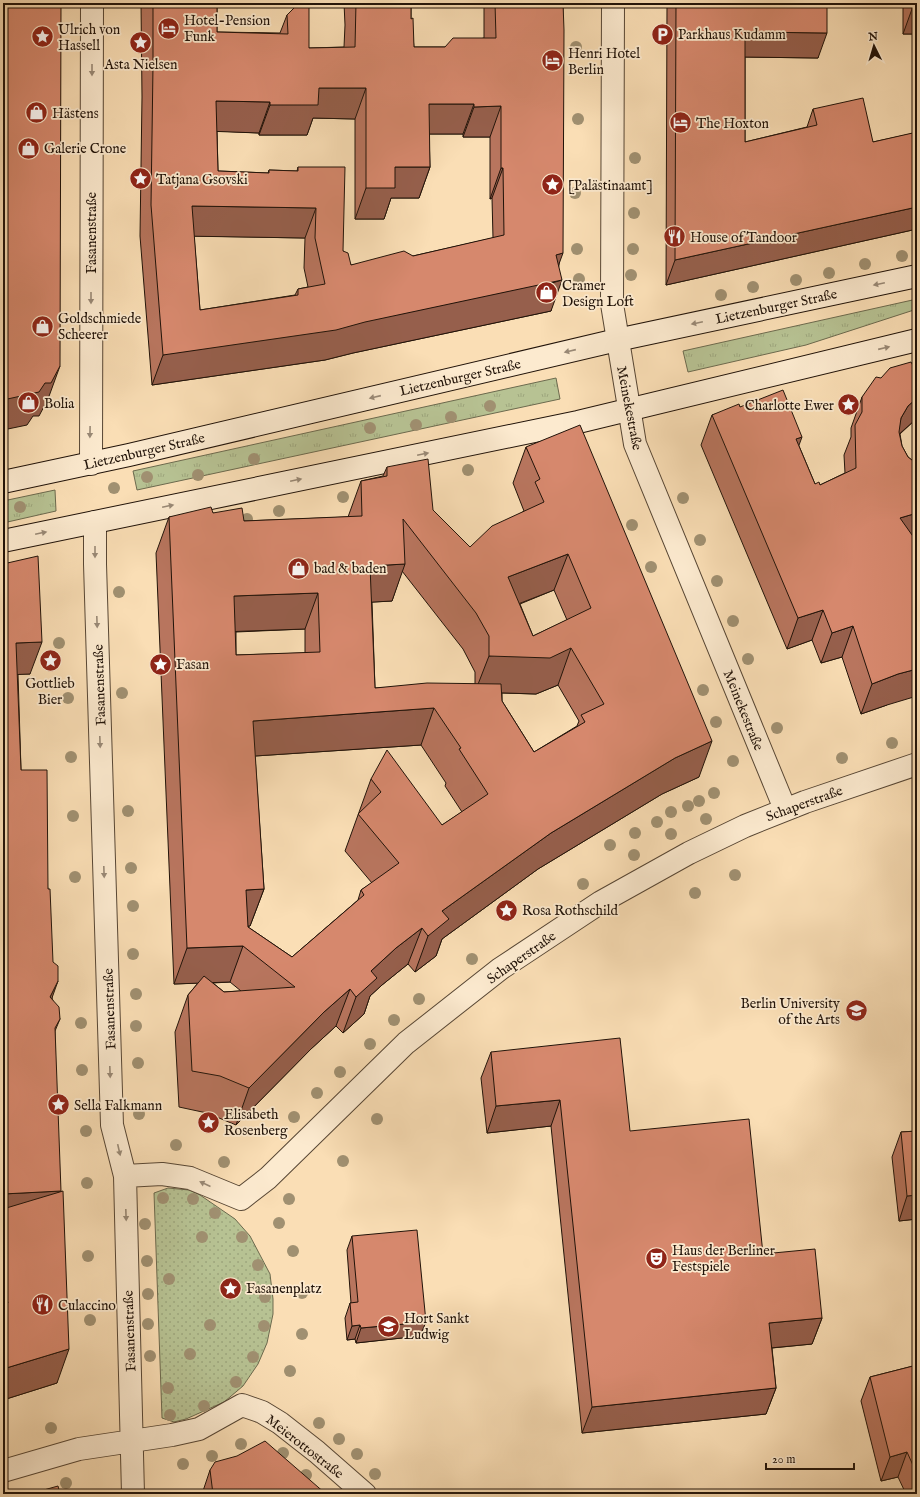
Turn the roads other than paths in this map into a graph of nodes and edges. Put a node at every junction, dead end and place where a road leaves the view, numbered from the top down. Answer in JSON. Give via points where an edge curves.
{"nodes":[{"id":1,"x":92,"y":3,"type":"edge"},
{"id":2,"x":613,"y":3,"type":"edge"},
{"id":3,"x":917,"y":276,"type":"edge"},
{"id":4,"x":617,"y":340,"type":"junction"},
{"id":5,"x":917,"y":340,"type":"edge"},
{"id":6,"x":629,"y":409,"type":"junction"},
{"id":7,"x":91,"y":464,"type":"junction"},
{"id":8,"x":3,"y":482,"type":"edge"},
{"id":9,"x":95,"y":522,"type":"junction"},
{"id":10,"x":3,"y":541,"type":"edge"},
{"id":11,"x":917,"y":764,"type":"edge"},
{"id":12,"x":785,"y":810,"type":"junction"},
{"id":13,"x":124,"y":1176,"type":"junction"},
{"id":14,"x":132,"y":1440,"type":"junction"},
{"id":15,"x":3,"y":1471,"type":"edge"},
{"id":16,"x":133,"y":1494,"type":"edge"},
{"id":17,"x":365,"y":1494,"type":"edge"}],
"edges":[{"from":1,"to":7,"type":"street","name":"Fasanenstraße","one_way":true},
{"from":2,"to":4,"type":"street","name":"Meinekestraße","via":[[612,304]]},
{"from":3,"to":4,"type":"street","name":"Lietzenburger Straße","one_way":true},
{"from":4,"to":6,"type":"street","name":"Meinekestraße"},
{"from":4,"to":7,"type":"street","name":"Lietzenburger Straße","one_way":true},
{"from":6,"to":5,"type":"street","one_way":true},
{"from":9,"to":6,"type":"street","one_way":true,"via":[[578,422]]},
{"from":6,"to":12,"type":"street","name":"Meinekestraße","via":[[635,444]]},
{"from":7,"to":8,"type":"street","name":"Lietzenburger Straße"},
{"from":10,"to":9,"type":"street","one_way":true},
{"from":9,"to":13,"type":"street","name":"Fasanenstraße","one_way":true,"via":[[112,1125]]},
{"from":11,"to":12,"type":"street","name":"Schaperstraße"},
{"from":12,"to":13,"type":"street","name":"Schaperstraße","one_way":true,"via":[[744,826],[669,864],[601,902],[500,969],[406,1043],[268,1178],[241,1199],[190,1178],[162,1174]]},
{"from":13,"to":14,"type":"street","name":"Fasanenstraße","one_way":true},
{"from":14,"to":15,"type":"street","via":[[79,1448]]},
{"from":14,"to":16,"type":"street","name":"Fasanenstraße"},
{"from":14,"to":17,"type":"street","name":"Meierottostraße","via":[[199,1429],[242,1405],[262,1412],[280,1423]]}]}
